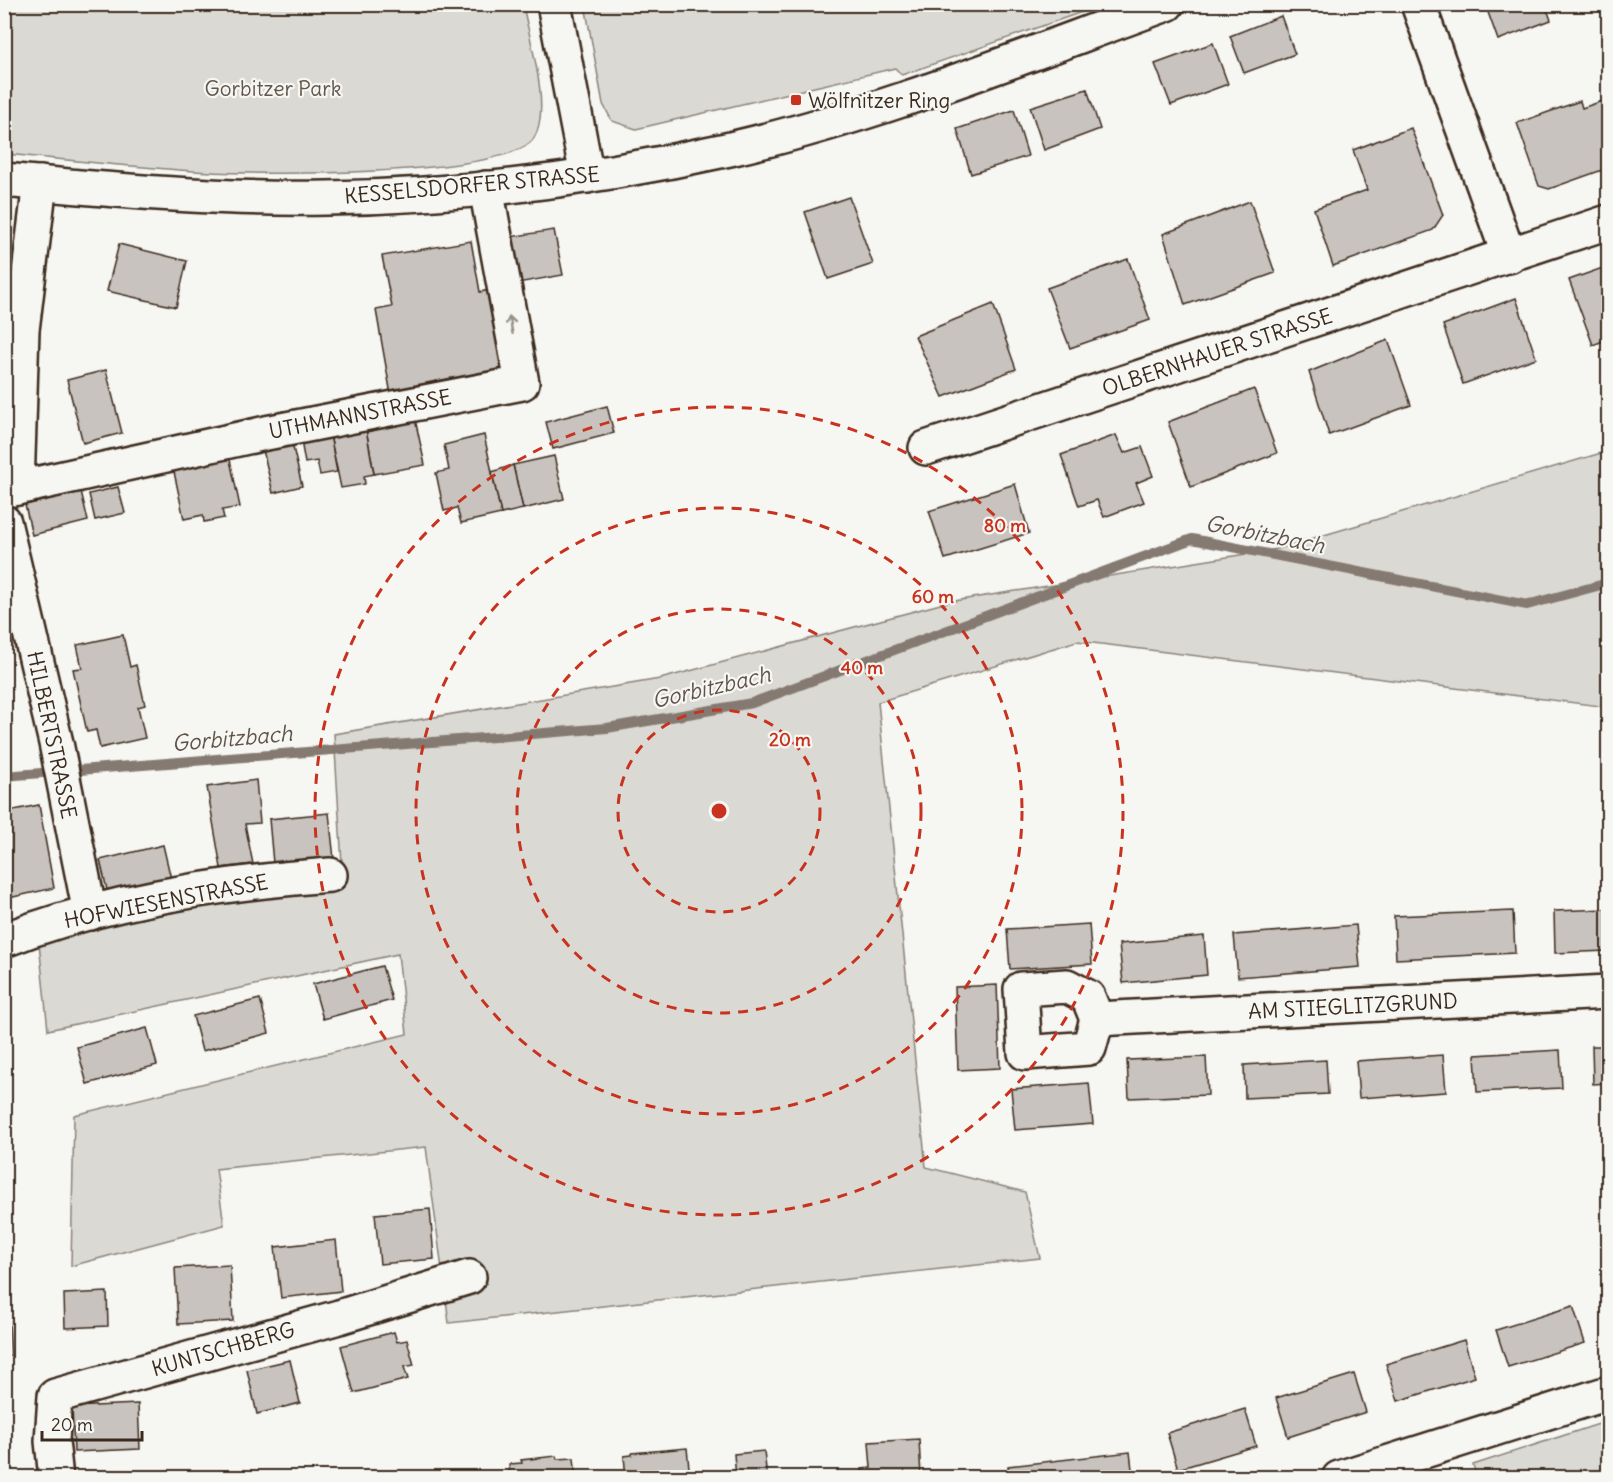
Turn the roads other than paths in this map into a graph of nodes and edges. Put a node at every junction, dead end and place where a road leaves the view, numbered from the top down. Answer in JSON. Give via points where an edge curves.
{"nodes":[{"id":1,"x":554,"y":4,"type":"edge"},
{"id":2,"x":1167,"y":4,"type":"edge"},
{"id":3,"x":1418,"y":4,"type":"edge"},
{"id":4,"x":587,"y":176,"type":"junction"},
{"id":5,"x":4,"y":180,"type":"edge"},
{"id":6,"x":40,"y":183,"type":"junction"},
{"id":7,"x":486,"y":188,"type":"junction"},
{"id":8,"x":1608,"y":222,"type":"edge"},
{"id":9,"x":1509,"y":256,"type":"junction"},
{"id":10,"x":926,"y":448,"type":"dead end"},
{"id":11,"x":11,"y":489,"type":"edge"},
{"id":12,"x":4,"y":522,"type":"edge"},
{"id":13,"x":330,"y":875,"type":"dead end"},
{"id":14,"x":90,"y":913,"type":"junction"},
{"id":15,"x":4,"y":940,"type":"edge"},
{"id":16,"x":1608,"y":992,"type":"edge"},
{"id":17,"x":1096,"y":1019,"type":"dead end"},
{"id":18,"x":469,"y":1277,"type":"dead end"},
{"id":19,"x":1608,"y":1392,"type":"edge"},
{"id":20,"x":56,"y":1478,"type":"edge"},
{"id":21,"x":1339,"y":1478,"type":"edge"}],
"edges":[{"from":1,"to":4,"type":"street"},
{"from":2,"to":4,"type":"street","name":"KESSELSDORFER STRASSE","via":[[877,108],[731,148]]},
{"from":3,"to":9,"type":"street"},
{"from":4,"to":7,"type":"street","name":"KESSELSDORFER STRASSE"},
{"from":5,"to":6,"type":"street","name":"KESSELSDORFER STRASSE"},
{"from":6,"to":7,"type":"street","name":"KESSELSDORFER STRASSE","via":[[328,198]]},
{"from":6,"to":11,"type":"street","via":[[22,330]]},
{"from":11,"to":7,"type":"street","name":"UTHMANNSTRASSE","one_way":true,"via":[[266,433],[522,383]]},
{"from":8,"to":9,"type":"street","name":"OLBERNHAUER STRASSE"},
{"from":9,"to":10,"type":"street","name":"OLBERNHAUER STRASSE"},
{"from":12,"to":14,"type":"street","name":"HILBERTSTRASSE","via":[[56,743]]},
{"from":13,"to":14,"type":"street","name":"HOFWIESENSTRASSE","via":[[255,880]]},
{"from":14,"to":15,"type":"street","name":"HOFWIESENSTRASSE"},
{"from":16,"to":17,"type":"street","name":"AM STIEGLITZGRUND"},
{"from":18,"to":20,"type":"street","name":"KUNTSCHBERG","via":[[55,1396],[52,1441]]},
{"from":19,"to":21,"type":"street"}]}
